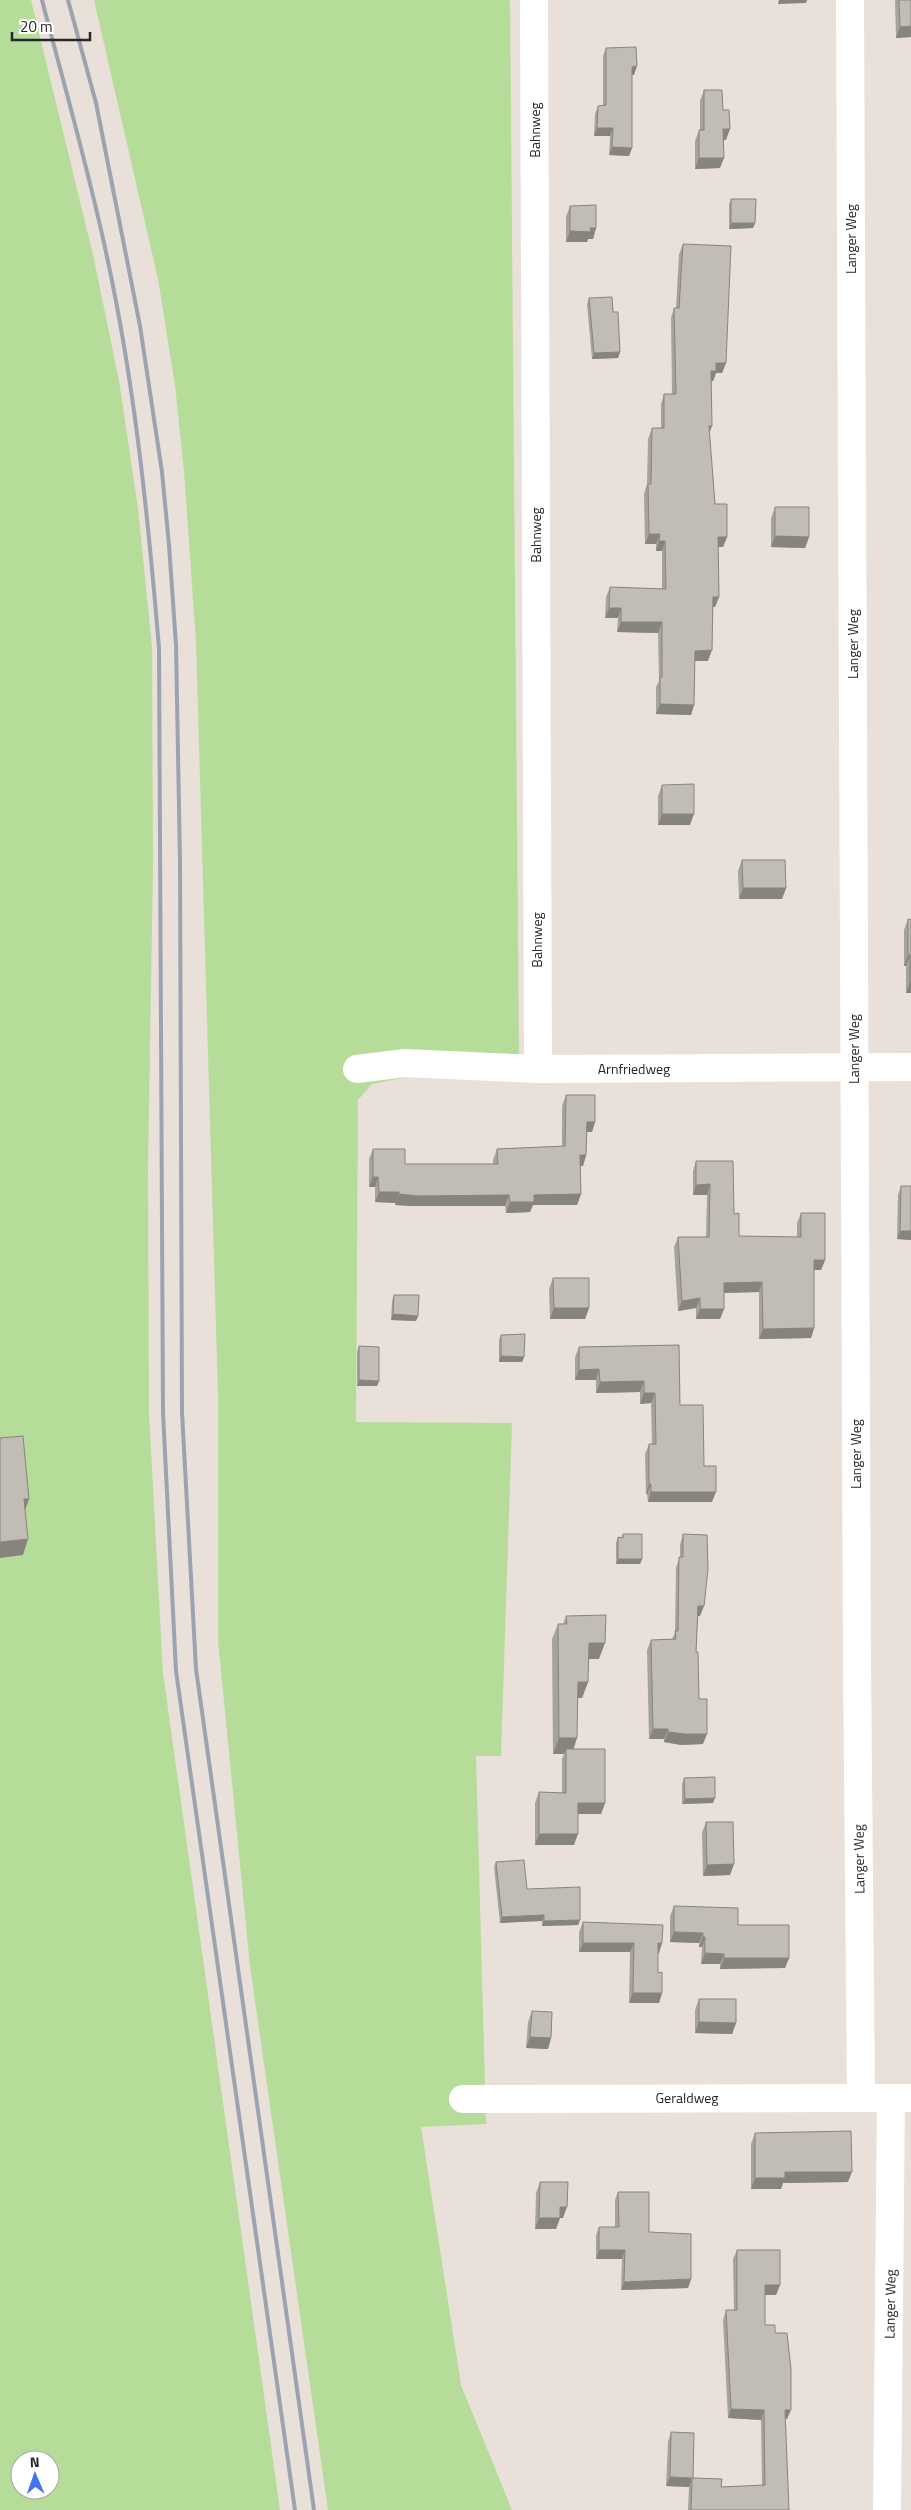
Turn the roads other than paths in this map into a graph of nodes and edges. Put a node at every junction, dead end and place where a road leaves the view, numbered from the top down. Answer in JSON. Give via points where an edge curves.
{"nodes":[{"id":1,"x":534,"y":0,"type":"edge"},
{"id":2,"x":850,"y":0,"type":"edge"},
{"id":3,"x":854,"y":1068,"type":"junction"},
{"id":4,"x":911,"y":1068,"type":"edge"},
{"id":5,"x":357,"y":1069,"type":"dead end"},
{"id":6,"x":538,"y":1069,"type":"junction"},
{"id":7,"x":861,"y":2098,"type":"junction"},
{"id":8,"x":901,"y":2098,"type":"edge"},
{"id":9,"x":464,"y":2099,"type":"dead end"},
{"id":10,"x":888,"y":2510,"type":"edge"}],
"edges":[{"from":1,"to":6,"type":"street","name":"Bahnweg"},
{"from":2,"to":3,"type":"street","name":"Langer Weg"},
{"from":3,"to":4,"type":"street","name":"Arnfriedweg"},
{"from":3,"to":6,"type":"street","name":"Arnfriedweg"},
{"from":3,"to":7,"type":"street","name":"Langer Weg"},
{"from":5,"to":6,"type":"street","name":"Arnfriedweg","via":[[405,1063]]},
{"from":7,"to":8,"type":"street","name":"Geraldweg"},
{"from":7,"to":9,"type":"street","name":"Geraldweg"},
{"from":8,"to":10,"type":"street","name":"Langer Weg"}]}
